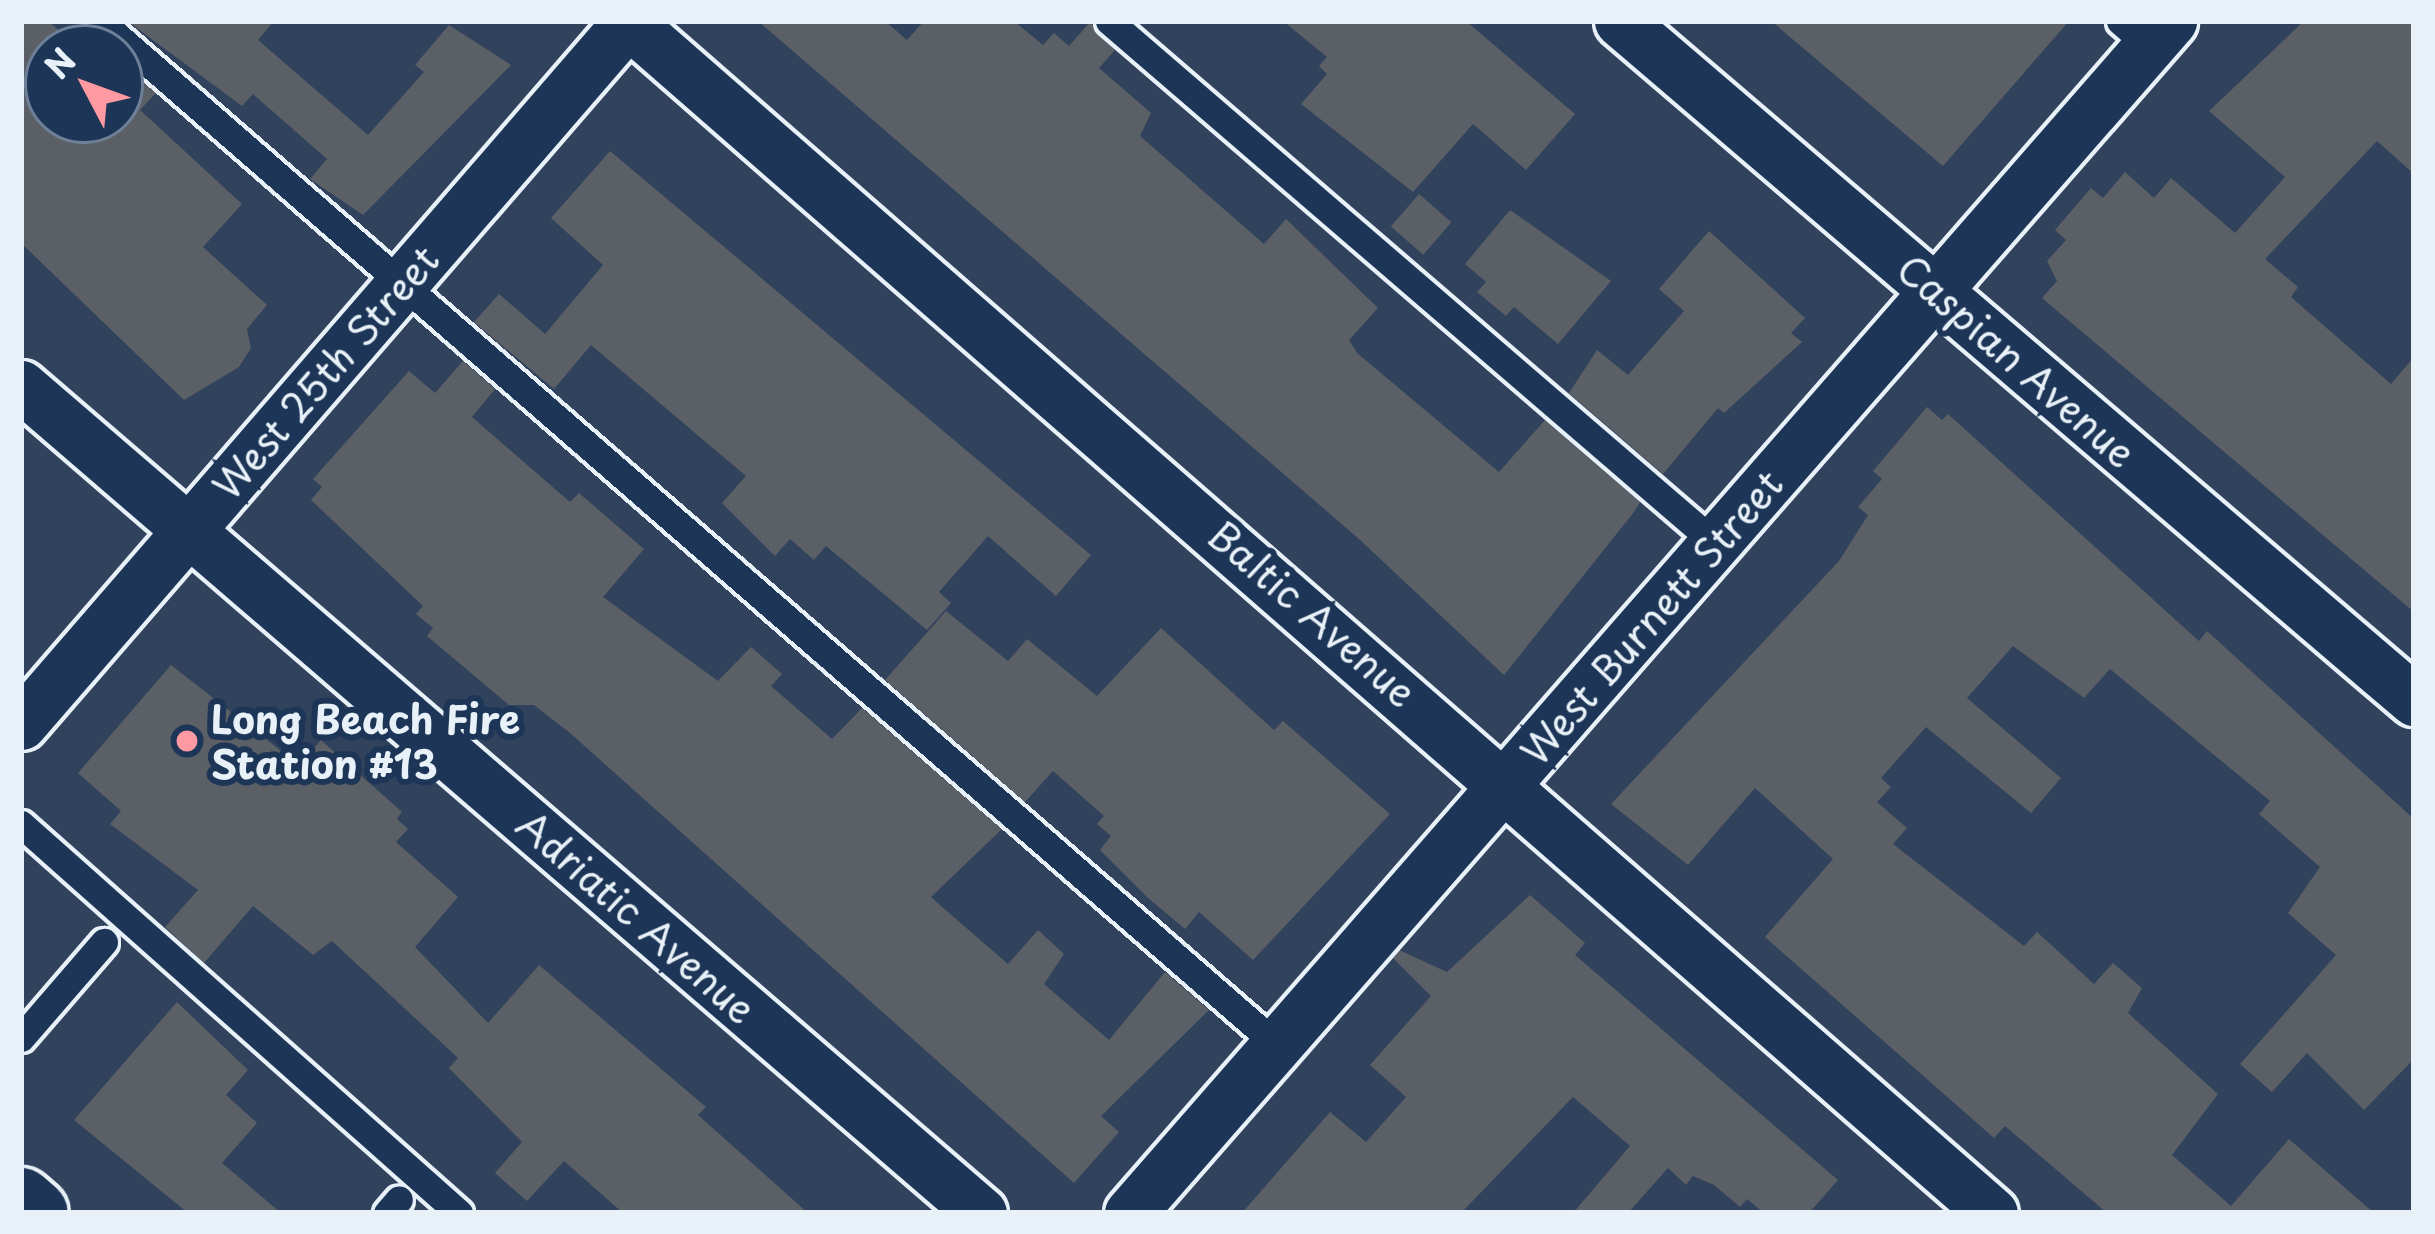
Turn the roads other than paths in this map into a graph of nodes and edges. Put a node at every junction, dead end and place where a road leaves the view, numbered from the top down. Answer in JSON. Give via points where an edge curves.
{"nodes":[{"id":1,"x":100,"y":21,"type":"edge"},
{"id":2,"x":628,"y":21,"type":"edge"},
{"id":3,"x":1109,"y":21,"type":"edge"},
{"id":4,"x":1620,"y":21,"type":"edge"},
{"id":5,"x":2147,"y":29,"type":"edge"},
{"id":6,"x":402,"y":284,"type":"junction"},
{"id":7,"x":1936,"y":290,"type":"junction"},
{"id":8,"x":21,"y":386,"type":"edge"},
{"id":9,"x":189,"y":530,"type":"junction"},
{"id":10,"x":1715,"y":543,"type":"junction"},
{"id":11,"x":2414,"y":700,"type":"edge"},
{"id":12,"x":21,"y":724,"type":"edge"},
{"id":13,"x":1508,"y":781,"type":"junction"},
{"id":14,"x":21,"y":824,"type":"edge"},
{"id":15,"x":104,"y":941,"type":"dead end"},
{"id":16,"x":21,"y":1038,"type":"edge"},
{"id":17,"x":1276,"y":1046,"type":"junction"},
{"id":18,"x":21,"y":1201,"type":"edge"},
{"id":19,"x":35,"y":1213,"type":"edge"},
{"id":20,"x":459,"y":1213,"type":"edge"},
{"id":21,"x":981,"y":1213,"type":"edge"},
{"id":22,"x":1130,"y":1213,"type":"edge"},
{"id":23,"x":1992,"y":1213,"type":"edge"}],
"edges":[{"from":1,"to":6,"type":"lane"},
{"from":2,"to":6,"type":"street","name":"West 25th Street"},
{"from":2,"to":13,"type":"street","name":"Baltic Avenue"},
{"from":3,"to":10,"type":"lane"},
{"from":4,"to":7,"type":"street","name":"Caspian Avenue"},
{"from":5,"to":7,"type":"street","name":"West Burnett Street"},
{"from":6,"to":9,"type":"street","name":"West 25th Street"},
{"from":6,"to":17,"type":"lane"},
{"from":7,"to":10,"type":"street","name":"West Burnett Street"},
{"from":7,"to":11,"type":"street","name":"Caspian Avenue"},
{"from":8,"to":9,"type":"street","name":"Adriatic Avenue"},
{"from":9,"to":12,"type":"street","name":"West 25th Street"},
{"from":9,"to":21,"type":"street","name":"Adriatic Avenue"},
{"from":10,"to":13,"type":"street","name":"West Burnett Street"},
{"from":13,"to":17,"type":"street","name":"West Burnett Street"},
{"from":13,"to":23,"type":"street","name":"Baltic Avenue"},
{"from":14,"to":20,"type":"lane"},
{"from":15,"to":16,"type":"lane"},
{"from":17,"to":22,"type":"street","name":"West Burnett Street"},
{"from":18,"to":19,"type":"main road"}]}
